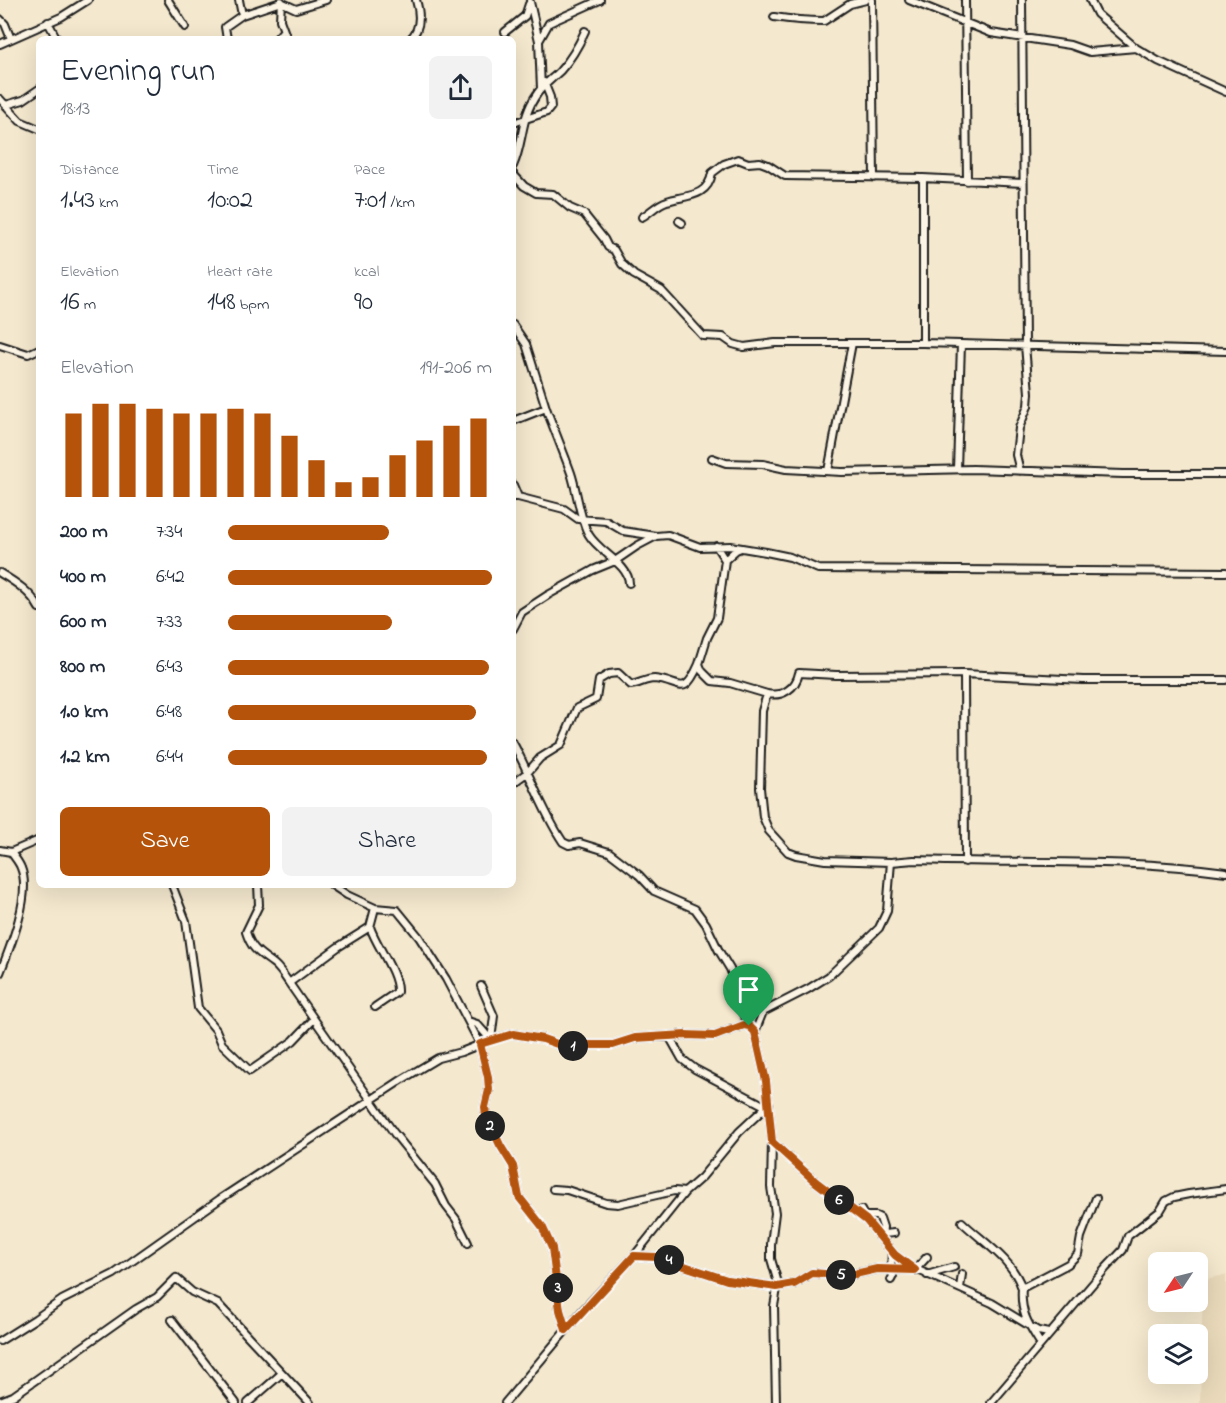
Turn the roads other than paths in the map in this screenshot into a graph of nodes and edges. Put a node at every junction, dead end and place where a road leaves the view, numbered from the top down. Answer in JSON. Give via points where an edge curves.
{"nodes":[{"id":1,"x":88,"y":0,"type":"edge"},
{"id":2,"x":168,"y":0,"type":"edge"},
{"id":3,"x":239,"y":0,"type":"edge"},
{"id":4,"x":326,"y":0,"type":"edge"},
{"id":5,"x":416,"y":0,"type":"edge"},
{"id":6,"x":600,"y":0,"type":"edge"},
{"id":7,"x":866,"y":0,"type":"edge"},
{"id":8,"x":872,"y":0,"type":"edge"},
{"id":9,"x":909,"y":0,"type":"edge"},
{"id":10,"x":965,"y":0,"type":"edge"},
{"id":11,"x":1022,"y":0,"type":"edge"},
{"id":12,"x":1090,"y":0,"type":"edge"},
{"id":13,"x":281,"y":1,"type":"edge"},
{"id":14,"x":530,"y":1,"type":"edge"},
{"id":15,"x":242,"y":15,"type":"junction"},
{"id":16,"x":774,"y":16,"type":"dead end"},
{"id":17,"x":0,"y":19,"type":"edge"},
{"id":18,"x":48,"y":22,"type":"junction"},
{"id":19,"x":966,"y":22,"type":"junction"},
{"id":20,"x":185,"y":27,"type":"dead end"},
{"id":21,"x":283,"y":31,"type":"junction"},
{"id":22,"x":585,"y":31,"type":"dead end"},
{"id":23,"x":505,"y":32,"type":"dead end"},
{"id":24,"x":55,"y":36,"type":"edge"},
{"id":25,"x":226,"y":36,"type":"edge"},
{"id":26,"x":279,"y":36,"type":"edge"},
{"id":27,"x":286,"y":36,"type":"edge"},
{"id":28,"x":413,"y":36,"type":"edge"},
{"id":29,"x":11,"y":39,"type":"junction"},
{"id":30,"x":1023,"y":39,"type":"junction"},
{"id":31,"x":539,"y":41,"type":"junction"},
{"id":32,"x":0,"y":44,"type":"edge"},
{"id":33,"x":1136,"y":48,"type":"junction"},
{"id":34,"x":543,"y":87,"type":"junction"},
{"id":35,"x":36,"y":91,"type":"edge"},
{"id":36,"x":1226,"y":92,"type":"edge"},
{"id":37,"x":0,"y":99,"type":"edge"},
{"id":38,"x":6,"y":105,"type":"junction"},
{"id":39,"x":525,"y":119,"type":"junction"},
{"id":40,"x":516,"y":122,"type":"edge"},
{"id":41,"x":36,"y":128,"type":"edge"},
{"id":42,"x":516,"y":158,"type":"edge"},
{"id":43,"x":516,"y":177,"type":"edge"},
{"id":44,"x":874,"y":178,"type":"junction"},
{"id":45,"x":922,"y":178,"type":"junction"},
{"id":46,"x":967,"y":181,"type":"junction"},
{"id":47,"x":1023,"y":183,"type":"junction"},
{"id":48,"x":642,"y":217,"type":"dead end"},
{"id":49,"x":516,"y":329,"type":"edge"},
{"id":50,"x":852,"y":343,"type":"junction"},
{"id":51,"x":923,"y":343,"type":"junction"},
{"id":52,"x":962,"y":344,"type":"junction"},
{"id":53,"x":0,"y":345,"type":"edge"},
{"id":54,"x":1026,"y":345,"type":"junction"},
{"id":55,"x":36,"y":350,"type":"edge"},
{"id":56,"x":1226,"y":351,"type":"edge"},
{"id":57,"x":546,"y":408,"type":"junction"},
{"id":58,"x":516,"y":420,"type":"edge"},
{"id":59,"x":712,"y":458,"type":"dead end"},
{"id":60,"x":957,"y":469,"type":"junction"},
{"id":61,"x":828,"y":471,"type":"junction"},
{"id":62,"x":1020,"y":471,"type":"junction"},
{"id":63,"x":1226,"y":474,"type":"edge"},
{"id":64,"x":516,"y":497,"type":"edge"},
{"id":65,"x":583,"y":519,"type":"junction"},
{"id":66,"x":656,"y":536,"type":"junction"},
{"id":67,"x":716,"y":546,"type":"junction"},
{"id":68,"x":741,"y":548,"type":"junction"},
{"id":69,"x":725,"y":560,"type":"junction"},
{"id":70,"x":615,"y":561,"type":"junction"},
{"id":71,"x":1226,"y":572,"type":"edge"},
{"id":72,"x":0,"y":573,"type":"edge"},
{"id":73,"x":629,"y":583,"type":"dead end"},
{"id":74,"x":36,"y":602,"type":"edge"},
{"id":75,"x":522,"y":612,"type":"junction"},
{"id":76,"x":516,"y":614,"type":"edge"},
{"id":77,"x":516,"y":623,"type":"edge"},
{"id":78,"x":699,"y":664,"type":"junction"},
{"id":79,"x":964,"y":674,"type":"junction"},
{"id":80,"x":1226,"y":680,"type":"edge"},
{"id":81,"x":767,"y":694,"type":"junction"},
{"id":82,"x":516,"y":749,"type":"edge"},
{"id":83,"x":528,"y":772,"type":"junction"},
{"id":84,"x":516,"y":781,"type":"edge"},
{"id":85,"x":36,"y":841,"type":"edge"},
{"id":86,"x":0,"y":850,"type":"edge"},
{"id":87,"x":11,"y":852,"type":"junction"},
{"id":88,"x":891,"y":862,"type":"junction"},
{"id":89,"x":965,"y":862,"type":"junction"},
{"id":90,"x":1226,"y":872,"type":"edge"},
{"id":91,"x":173,"y":888,"type":"edge"},
{"id":92,"x":259,"y":888,"type":"edge"},
{"id":93,"x":336,"y":888,"type":"edge"},
{"id":94,"x":375,"y":908,"type":"junction"},
{"id":95,"x":370,"y":927,"type":"junction"},
{"id":96,"x":0,"y":973,"type":"edge"},
{"id":97,"x":289,"y":983,"type":"junction"},
{"id":98,"x":481,"y":986,"type":"dead end"},
{"id":99,"x":375,"y":1007,"type":"dead end"},
{"id":100,"x":314,"y":1019,"type":"junction"},
{"id":101,"x":468,"y":1021,"type":"junction"},
{"id":102,"x":749,"y":1026,"type":"junction"},
{"id":103,"x":755,"y":1032,"type":"junction"},
{"id":104,"x":669,"y":1036,"type":"junction"},
{"id":105,"x":491,"y":1040,"type":"junction"},
{"id":106,"x":480,"y":1044,"type":"junction"},
{"id":107,"x":371,"y":1101,"type":"junction"},
{"id":108,"x":767,"y":1105,"type":"junction"},
{"id":109,"x":772,"y":1142,"type":"junction"},
{"id":110,"x":553,"y":1189,"type":"dead end"},
{"id":111,"x":1226,"y":1189,"type":"edge"},
{"id":112,"x":685,"y":1192,"type":"junction"},
{"id":113,"x":1096,"y":1198,"type":"dead end"},
{"id":114,"x":864,"y":1202,"type":"dead end"},
{"id":115,"x":860,"y":1213,"type":"junction"},
{"id":116,"x":962,"y":1222,"type":"dead end"},
{"id":117,"x":894,"y":1233,"type":"dead end"},
{"id":118,"x":883,"y":1236,"type":"junction"},
{"id":119,"x":468,"y":1243,"type":"dead end"},
{"id":120,"x":892,"y":1251,"type":"junction"},
{"id":121,"x":634,"y":1256,"type":"junction"},
{"id":122,"x":927,"y":1257,"type":"dead end"},
{"id":123,"x":954,"y":1267,"type":"dead end"},
{"id":124,"x":891,"y":1269,"type":"junction"},
{"id":125,"x":915,"y":1270,"type":"junction"},
{"id":126,"x":962,"y":1274,"type":"dead end"},
{"id":127,"x":927,"y":1275,"type":"junction"},
{"id":128,"x":891,"y":1280,"type":"dead end"},
{"id":129,"x":777,"y":1287,"type":"junction"},
{"id":130,"x":960,"y":1288,"type":"junction"},
{"id":131,"x":1022,"y":1288,"type":"junction"},
{"id":132,"x":172,"y":1320,"type":"dead end"},
{"id":133,"x":1033,"y":1328,"type":"junction"},
{"id":134,"x":566,"y":1330,"type":"junction"},
{"id":135,"x":1049,"y":1334,"type":"junction"},
{"id":136,"x":0,"y":1341,"type":"edge"},
{"id":137,"x":1040,"y":1343,"type":"junction"},
{"id":138,"x":281,"y":1374,"type":"junction"},
{"id":139,"x":0,"y":1401,"type":"edge"},
{"id":140,"x":236,"y":1403,"type":"edge"},
{"id":141,"x":248,"y":1403,"type":"edge"},
{"id":142,"x":310,"y":1403,"type":"edge"},
{"id":143,"x":505,"y":1403,"type":"edge"},
{"id":144,"x":776,"y":1403,"type":"edge"},
{"id":145,"x":991,"y":1403,"type":"edge"}],
"edges":[{"from":1,"to":18,"type":"street"},
{"from":2,"to":20,"type":"street"},
{"from":3,"to":15,"type":"street"},
{"from":4,"to":13,"type":"street","via":[[296,9]]},
{"from":5,"to":28,"type":"street","via":[[420,13]]},
{"from":6,"to":31,"type":"street","via":[[549,23]]},
{"from":7,"to":16,"type":"street","via":[[850,4],[824,21],[798,22]]},
{"from":8,"to":44,"type":"street"},
{"from":9,"to":19,"type":"street"},
{"from":10,"to":19,"type":"street"},
{"from":11,"to":30,"type":"street"},
{"from":12,"to":33,"type":"street","via":[[1097,14]]},
{"from":13,"to":15,"type":"street"},
{"from":13,"to":21,"type":"street"},
{"from":14,"to":23,"type":"street","via":[[525,16]]},
{"from":14,"to":31,"type":"street"},
{"from":15,"to":25,"type":"street","via":[[225,27]]},
{"from":17,"to":29,"type":"street"},
{"from":18,"to":24,"type":"street"},
{"from":18,"to":29,"type":"street"},
{"from":19,"to":30,"type":"street","via":[[991,33]]},
{"from":19,"to":46,"type":"street"},
{"from":21,"to":26,"type":"street"},
{"from":21,"to":27,"type":"street"},
{"from":22,"to":34,"type":"street","via":[[568,61]]},
{"from":29,"to":32,"type":"street"},
{"from":30,"to":33,"type":"street","via":[[1070,45],[1090,52]]},
{"from":30,"to":47,"type":"street"},
{"from":31,"to":34,"type":"street"},
{"from":33,"to":36,"type":"street"},
{"from":34,"to":39,"type":"street"},
{"from":34,"to":39,"type":"street","via":[[551,107],[548,112]]},
{"from":35,"to":38,"type":"street"},
{"from":37,"to":38,"type":"street"},
{"from":38,"to":41,"type":"street","via":[[20,121]]},
{"from":39,"to":40,"type":"street"},
{"from":39,"to":42,"type":"street"},
{"from":43,"to":50,"type":"street","via":[[536,193],[553,194],[570,208],[584,213],[622,264],[661,290],[704,336],[723,337],[744,347]]},
{"from":44,"to":45,"type":"street"},
{"from":44,"to":48,"type":"street","via":[[785,176],[760,162],[738,159],[712,173],[705,189],[667,201]]},
{"from":45,"to":46,"type":"street"},
{"from":45,"to":51,"type":"street"},
{"from":46,"to":47,"type":"street"},
{"from":47,"to":54,"type":"street"},
{"from":49,"to":57,"type":"street","via":[[526,344]]},
{"from":50,"to":51,"type":"street"},
{"from":50,"to":61,"type":"street"},
{"from":51,"to":52,"type":"street"},
{"from":52,"to":54,"type":"street"},
{"from":52,"to":60,"type":"street"},
{"from":53,"to":55,"type":"street","via":[[28,354]]},
{"from":54,"to":56,"type":"street"},
{"from":54,"to":62,"type":"street","via":[[1029,393],[1018,434],[1016,455]]},
{"from":57,"to":58,"type":"street"},
{"from":57,"to":65,"type":"street","via":[[571,473]]},
{"from":59,"to":61,"type":"street","via":[[726,463]]},
{"from":60,"to":61,"type":"street"},
{"from":60,"to":62,"type":"street"},
{"from":62,"to":63,"type":"street"},
{"from":64,"to":65,"type":"street","via":[[564,509]]},
{"from":65,"to":66,"type":"street","via":[[606,521],[623,531]]},
{"from":65,"to":70,"type":"street","via":[[587,533]]},
{"from":66,"to":67,"type":"street","via":[[668,535],[700,547]]},
{"from":66,"to":70,"type":"street"},
{"from":67,"to":68,"type":"street"},
{"from":67,"to":69,"type":"street"},
{"from":68,"to":69,"type":"street"},
{"from":68,"to":71,"type":"street","via":[[790,557],[818,569]]},
{"from":69,"to":78,"type":"street","via":[[717,618]]},
{"from":70,"to":73,"type":"street","via":[[626,571]]},
{"from":70,"to":75,"type":"street"},
{"from":72,"to":74,"type":"street","via":[[19,584]]},
{"from":75,"to":76,"type":"street"},
{"from":75,"to":77,"type":"street"},
{"from":78,"to":81,"type":"street","via":[[712,681]]},
{"from":78,"to":83,"type":"street","via":[[692,680],[683,686],[648,679],[631,685],[618,673],[599,680],[596,699],[577,708],[561,745],[540,758]]},
{"from":79,"to":80,"type":"street","via":[[1083,680]]},
{"from":79,"to":81,"type":"street","via":[[799,673],[790,690]]},
{"from":79,"to":89,"type":"street"},
{"from":81,"to":88,"type":"street","via":[[762,711],[760,788],[763,817],[769,831],[788,852],[796,855]]},
{"from":82,"to":83,"type":"street"},
{"from":83,"to":84,"type":"street"},
{"from":83,"to":102,"type":"street","via":[[565,844],[578,842],[609,852],[654,891],[699,913],[734,977],[738,1001]]},
{"from":85,"to":87,"type":"street"},
{"from":86,"to":87,"type":"street"},
{"from":87,"to":96,"type":"street","via":[[22,869],[24,884],[20,916]]},
{"from":88,"to":89,"type":"street"},
{"from":88,"to":103,"type":"street","via":[[883,924],[829,976],[763,1012]]},
{"from":89,"to":90,"type":"street","via":[[1191,867]]},
{"from":91,"to":100,"type":"street","via":[[186,921],[198,1008],[222,1044],[250,1071],[293,1041]]},
{"from":92,"to":97,"type":"street","via":[[259,905],[246,932],[259,955],[275,965]]},
{"from":93,"to":94,"type":"street"},
{"from":94,"to":95,"type":"street"},
{"from":94,"to":101,"type":"street","via":[[397,910],[414,930]]},
{"from":95,"to":97,"type":"street"},
{"from":95,"to":99,"type":"street","via":[[398,984],[397,992]]},
{"from":97,"to":100,"type":"street"},
{"from":98,"to":105,"type":"street","via":[[494,1016]]},
{"from":100,"to":107,"type":"street"},
{"from":101,"to":105,"type":"street","via":[[477,1024]]},
{"from":101,"to":106,"type":"street"},
{"from":102,"to":103,"type":"street"},
{"from":102,"to":104,"type":"street","via":[[715,1036]]},
{"from":103,"to":108,"type":"street"},
{"from":104,"to":105,"type":"street","via":[[580,1046],[513,1034]]},
{"from":104,"to":108,"type":"street","via":[[682,1059],[695,1069]]},
{"from":105,"to":106,"type":"street"},
{"from":106,"to":107,"type":"street","via":[[438,1058]]},
{"from":106,"to":134,"type":"street","via":[[488,1077],[486,1115],[513,1166],[519,1197],[542,1226],[552,1248]]},
{"from":107,"to":119,"type":"street","via":[[435,1184]]},
{"from":107,"to":136,"type":"street","via":[[220,1198],[114,1274],[62,1300]]},
{"from":108,"to":109,"type":"street"},
{"from":108,"to":112,"type":"street"},
{"from":109,"to":115,"type":"street","via":[[806,1174]]},
{"from":109,"to":129,"type":"street","via":[[775,1213],[771,1259]]},
{"from":110,"to":112,"type":"street","via":[[618,1204]]},
{"from":111,"to":135,"type":"street","via":[[1166,1201],[1160,1211],[1128,1236],[1117,1259]]},
{"from":112,"to":121,"type":"street"},
{"from":113,"to":131,"type":"street","via":[[1080,1237],[1078,1254],[1068,1264]]},
{"from":114,"to":115,"type":"street"},
{"from":115,"to":118,"type":"street"},
{"from":115,"to":118,"type":"street","via":[[880,1218]]},
{"from":116,"to":131,"type":"street","via":[[996,1251],[1018,1277]]},
{"from":117,"to":118,"type":"street"},
{"from":118,"to":120,"type":"street"},
{"from":120,"to":124,"type":"street"},
{"from":120,"to":125,"type":"street"},
{"from":121,"to":129,"type":"street","via":[[657,1257],[727,1280]]},
{"from":121,"to":134,"type":"street"},
{"from":122,"to":125,"type":"street"},
{"from":123,"to":127,"type":"street"},
{"from":124,"to":125,"type":"street"},
{"from":124,"to":128,"type":"street"},
{"from":124,"to":129,"type":"street","via":[[838,1275],[812,1273],[794,1284]]},
{"from":125,"to":127,"type":"street"},
{"from":126,"to":130,"type":"street"},
{"from":127,"to":130,"type":"street"},
{"from":129,"to":144,"type":"street"},
{"from":130,"to":133,"type":"street","via":[[1001,1307]]},
{"from":131,"to":133,"type":"street","via":[[1022,1310]]},
{"from":132,"to":140,"type":"street"},
{"from":133,"to":135,"type":"street"},
{"from":133,"to":137,"type":"street"},
{"from":134,"to":143,"type":"street"},
{"from":135,"to":137,"type":"street"},
{"from":137,"to":145,"type":"street"},
{"from":138,"to":139,"type":"street","via":[[218,1304],[202,1298],[176,1278],[158,1297]]},
{"from":138,"to":141,"type":"street"},
{"from":138,"to":142,"type":"street"}]}
